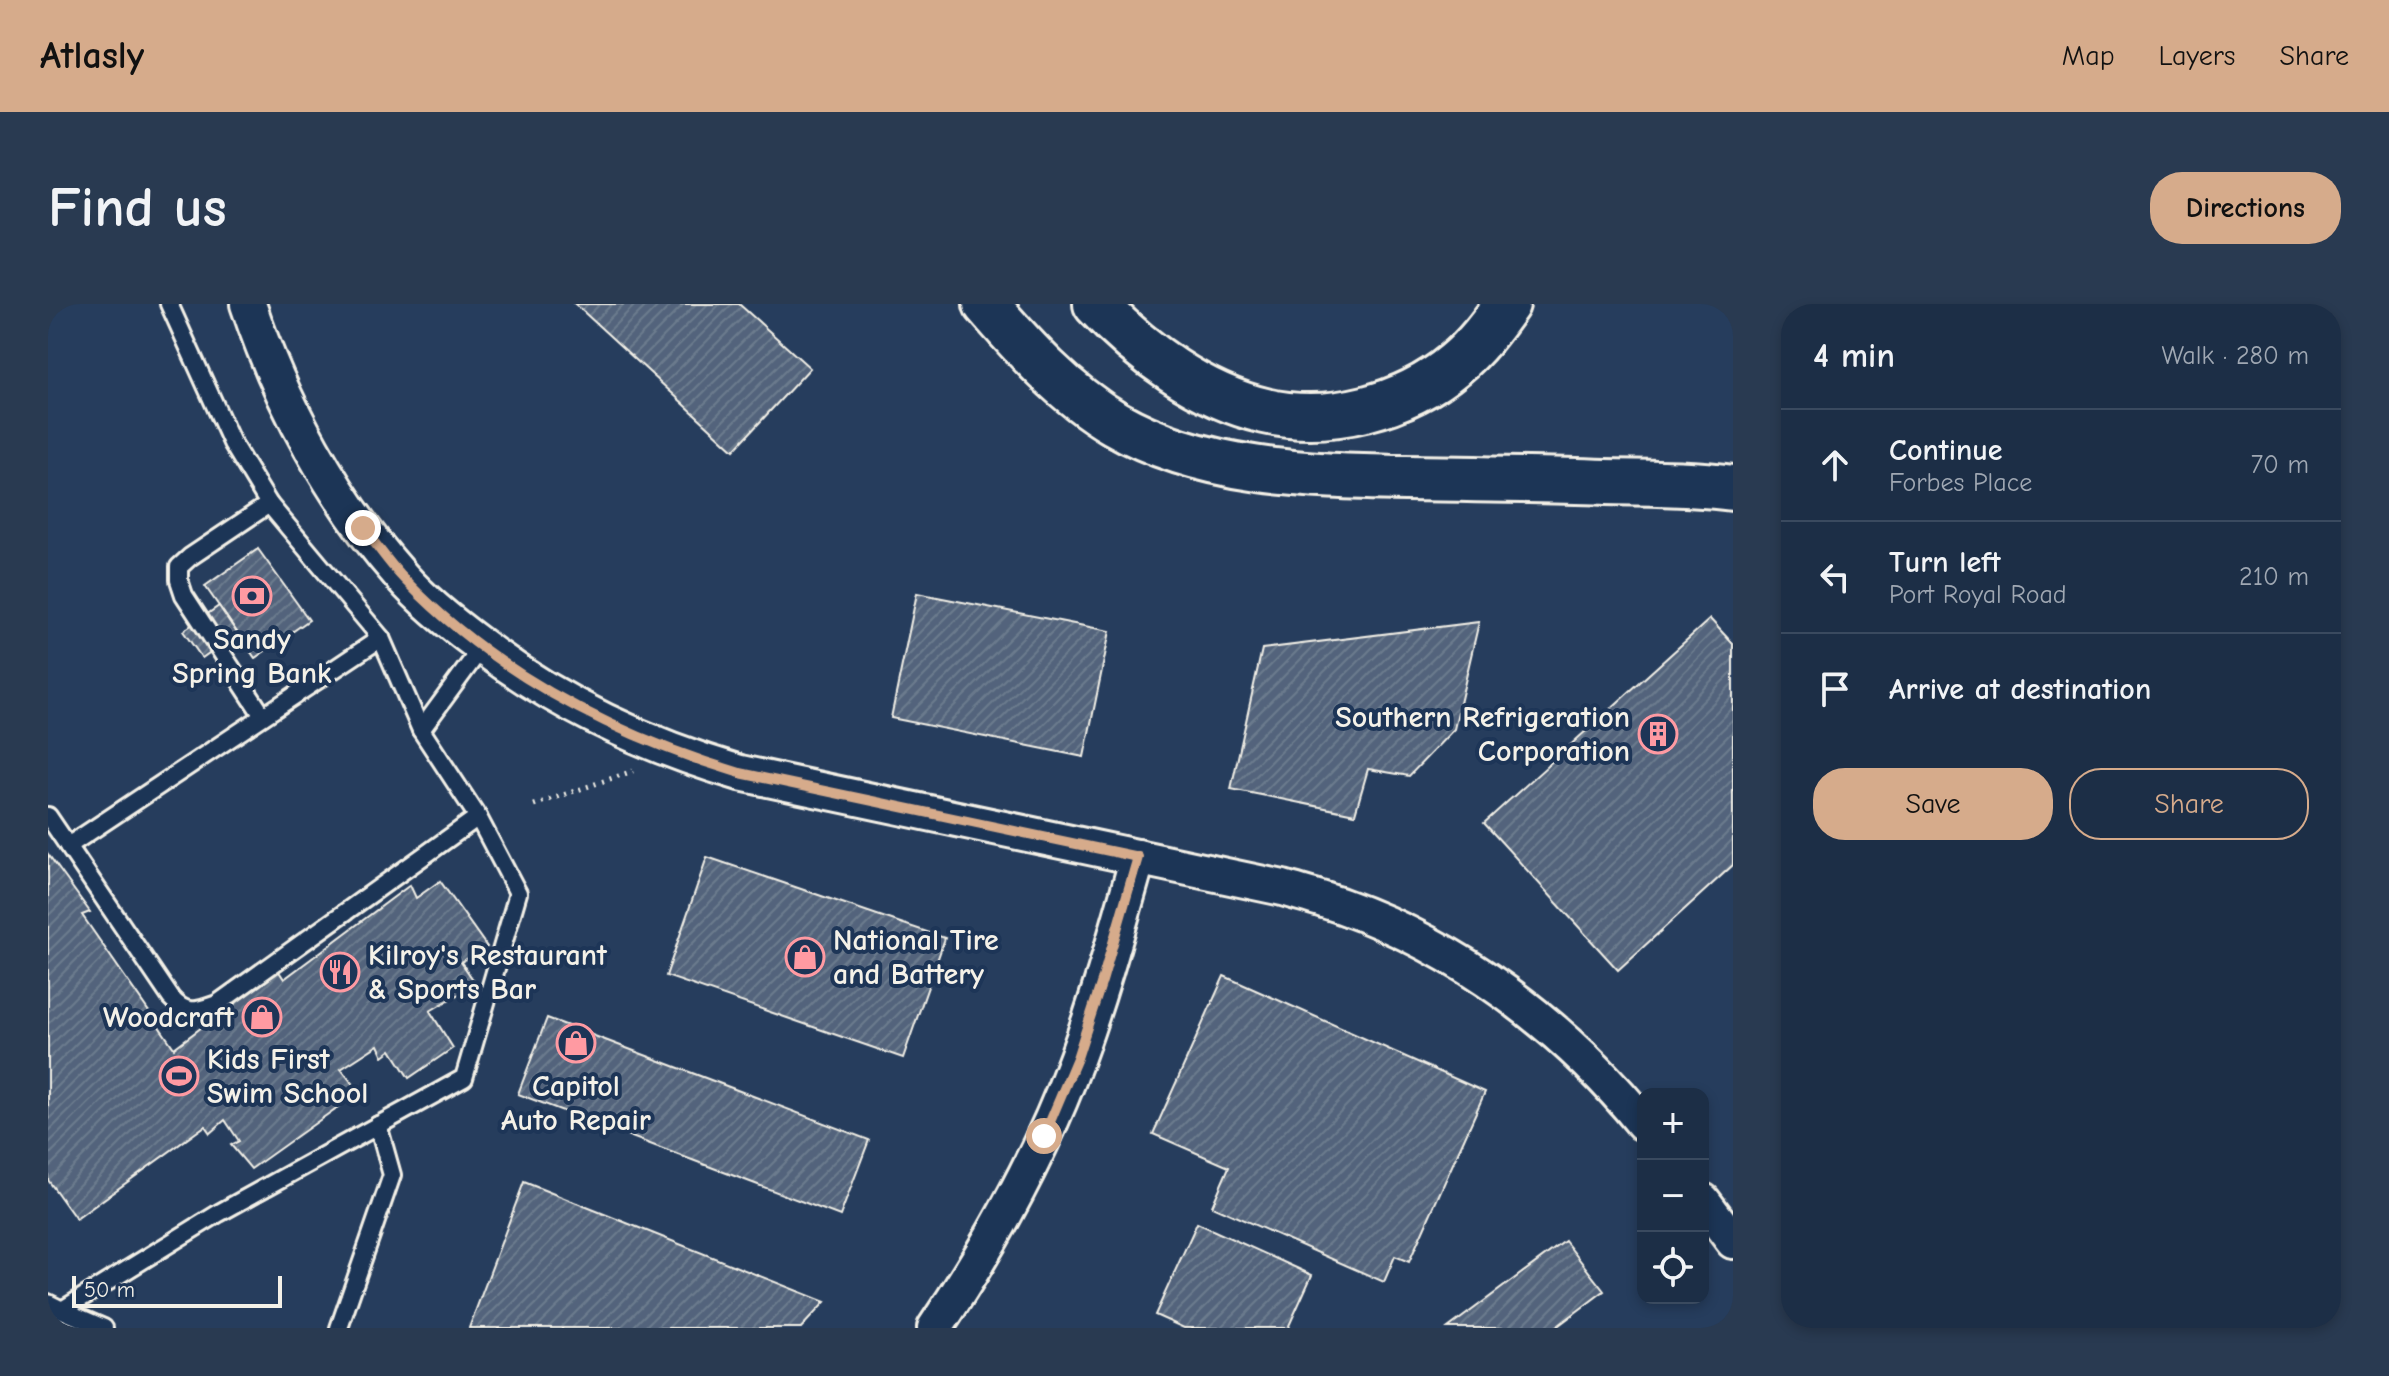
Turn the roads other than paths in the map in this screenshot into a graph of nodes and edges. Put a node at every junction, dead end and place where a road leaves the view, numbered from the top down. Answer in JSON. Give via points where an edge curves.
{"nodes":[{"id":1,"x":169,"y":304,"type":"edge"},
{"id":2,"x":248,"y":304,"type":"edge"},
{"id":3,"x":986,"y":304,"type":"edge"},
{"id":4,"x":1007,"y":304,"type":"edge"},
{"id":5,"x":1096,"y":304,"type":"edge"},
{"id":6,"x":1507,"y":304,"type":"edge"},
{"id":7,"x":1075,"y":395,"type":"junction"},
{"id":8,"x":1733,"y":488,"type":"edge"},
{"id":9,"x":269,"y":504,"type":"junction"},
{"id":10,"x":381,"y":638,"type":"junction"},
{"id":11,"x":482,"y":647,"type":"junction"},
{"id":12,"x":263,"y":716,"type":"junction"},
{"id":13,"x":421,"y":730,"type":"junction"},
{"id":14,"x":48,"y":816,"type":"edge"},
{"id":15,"x":478,"y":817,"type":"junction"},
{"id":16,"x":68,"y":846,"type":"junction"},
{"id":17,"x":1138,"y":857,"type":"junction"},
{"id":18,"x":1637,"y":1115,"type":"edge"},
{"id":19,"x":378,"y":1125,"type":"junction"},
{"id":20,"x":1709,"y":1209,"type":"edge"},
{"id":21,"x":1733,"y":1241,"type":"edge"},
{"id":22,"x":55,"y":1307,"type":"edge"},
{"id":23,"x":104,"y":1328,"type":"edge"},
{"id":24,"x":339,"y":1328,"type":"edge"},
{"id":25,"x":935,"y":1328,"type":"edge"}],
"edges":[{"from":1,"to":9,"type":"lane","via":[[232,443]]},
{"from":2,"to":11,"type":"street","via":[[289,407],[363,528],[403,579]]},
{"from":3,"to":7,"type":"highway"},
{"from":4,"to":7,"type":"highway","via":[[1036,351]]},
{"from":5,"to":6,"type":"highway","via":[[1140,344],[1207,389],[1266,411],[1305,415],[1384,404],[1420,387],[1455,364]]},
{"from":7,"to":8,"type":"highway","via":[[1115,423],[1160,444],[1215,461],[1273,470]]},
{"from":9,"to":10,"type":"lane"},
{"from":9,"to":12,"type":"lane","via":[[179,567],[184,595]]},
{"from":10,"to":12,"type":"lane"},
{"from":10,"to":13,"type":"lane"},
{"from":11,"to":13,"type":"lane"},
{"from":11,"to":17,"type":"street","via":[[568,704],[694,759]]},
{"from":12,"to":16,"type":"lane"},
{"from":13,"to":15,"type":"lane"},
{"from":14,"to":16,"type":"lane"},
{"from":15,"to":16,"type":"lane","via":[[217,1004],[195,1011],[180,1008],[171,998]]},
{"from":15,"to":19,"type":"lane","via":[[518,893],[464,1078]]},
{"from":17,"to":18,"type":"street","via":[[1283,888],[1398,929],[1515,999],[1577,1050]]},
{"from":17,"to":25,"type":"street","via":[[1081,1045],[1044,1136],[995,1232]]},
{"from":19,"to":22,"type":"lane"},
{"from":19,"to":24,"type":"lane","via":[[392,1175]]},
{"from":20,"to":21,"type":"street"},
{"from":22,"to":23,"type":"lane"}]}
